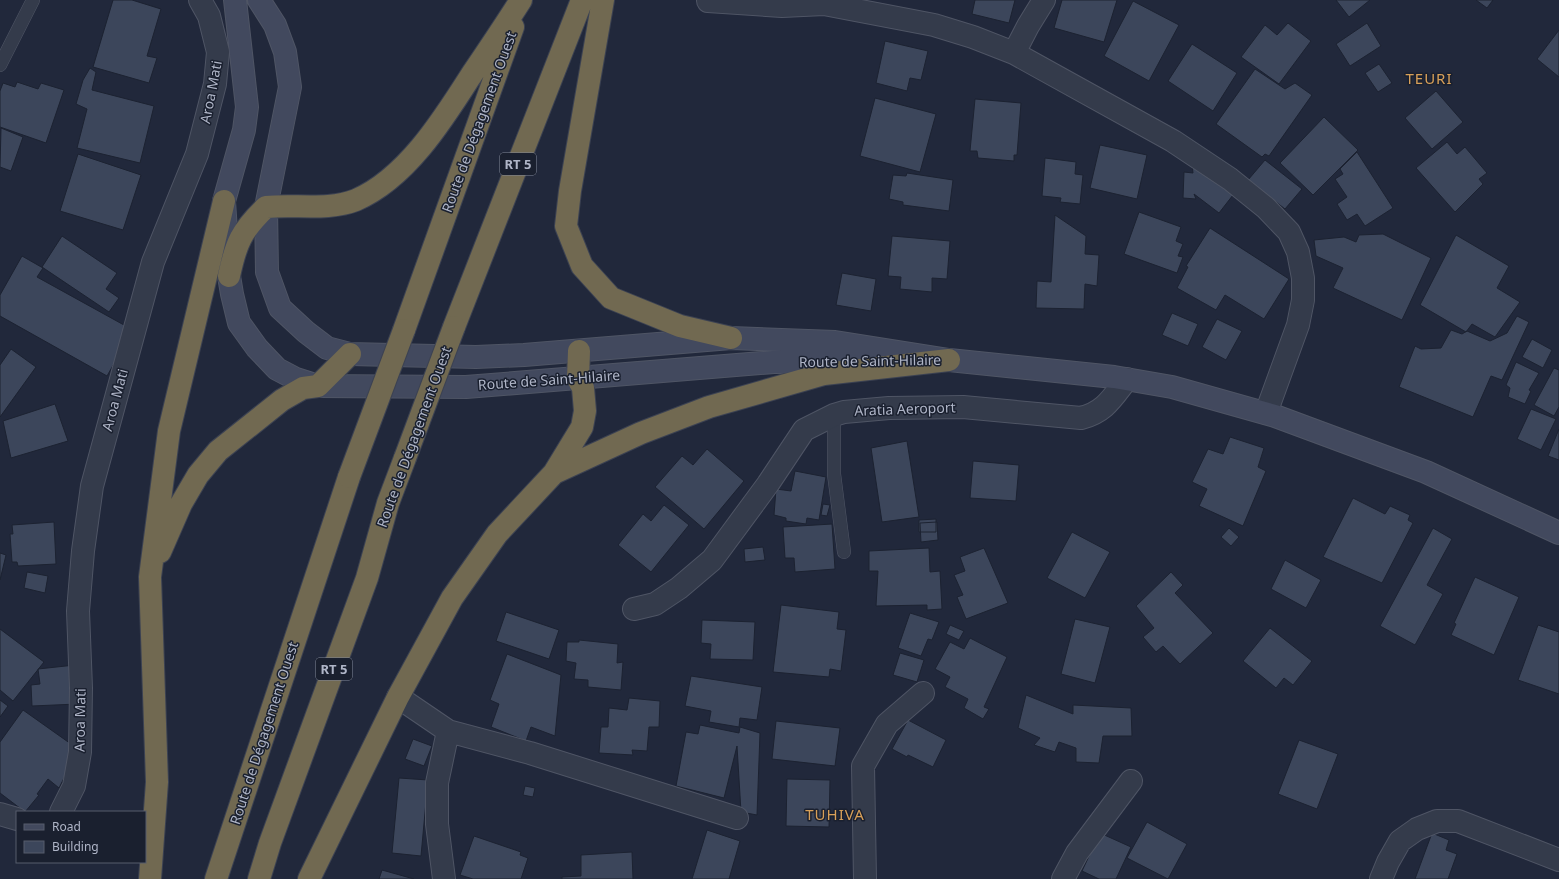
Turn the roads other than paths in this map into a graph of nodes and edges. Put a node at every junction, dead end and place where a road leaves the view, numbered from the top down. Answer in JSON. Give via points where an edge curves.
{"nodes":[{"id":1,"x":33,"y":0,"type":"edge"},
{"id":2,"x":200,"y":0,"type":"edge"},
{"id":3,"x":235,"y":0,"type":"edge"},
{"id":4,"x":259,"y":0,"type":"edge"},
{"id":5,"x":522,"y":0,"type":"edge"},
{"id":6,"x":582,"y":0,"type":"edge"},
{"id":7,"x":603,"y":0,"type":"edge"},
{"id":8,"x":1044,"y":0,"type":"edge"},
{"id":9,"x":708,"y":1,"type":"dead end"},
{"id":10,"x":824,"y":2,"type":"edge"},
{"id":11,"x":1014,"y":53,"type":"junction"},
{"id":12,"x":0,"y":65,"type":"edge"},
{"id":13,"x":224,"y":201,"type":"junction"},
{"id":14,"x":266,"y":207,"type":"junction"},
{"id":15,"x":229,"y":276,"type":"junction"},
{"id":16,"x":731,"y":338,"type":"junction"},
{"id":17,"x":579,"y":351,"type":"junction"},
{"id":18,"x":350,"y":354,"type":"junction"},
{"id":19,"x":949,"y":360,"type":"junction"},
{"id":20,"x":578,"y":379,"type":"junction"},
{"id":21,"x":1127,"y":379,"type":"junction"},
{"id":22,"x":318,"y":386,"type":"junction"},
{"id":23,"x":1266,"y":413,"type":"junction"},
{"id":24,"x":834,"y":415,"type":"junction"},
{"id":25,"x":554,"y":474,"type":"junction"},
{"id":26,"x":1559,"y":533,"type":"edge"},
{"id":27,"x":844,"y":552,"type":"dead end"},
{"id":28,"x":150,"y":577,"type":"junction"},
{"id":29,"x":634,"y":609,"type":"dead end"},
{"id":30,"x":923,"y":693,"type":"dead end"},
{"id":31,"x":398,"y":697,"type":"junction"},
{"id":32,"x":448,"y":731,"type":"junction"},
{"id":33,"x":1130,"y":781,"type":"dead end"},
{"id":34,"x":62,"y":811,"type":"edge"},
{"id":35,"x":0,"y":814,"type":"edge"},
{"id":36,"x":737,"y":818,"type":"dead end"},
{"id":37,"x":16,"y":819,"type":"edge"},
{"id":38,"x":1559,"y":860,"type":"edge"},
{"id":39,"x":150,"y":879,"type":"edge"},
{"id":40,"x":216,"y":879,"type":"edge"},
{"id":41,"x":259,"y":879,"type":"edge"},
{"id":42,"x":309,"y":879,"type":"edge"},
{"id":43,"x":444,"y":879,"type":"edge"},
{"id":44,"x":865,"y":879,"type":"edge"},
{"id":45,"x":1062,"y":879,"type":"edge"},
{"id":46,"x":1381,"y":879,"type":"edge"}],
"edges":[{"from":1,"to":12,"type":"lane"},
{"from":2,"to":34,"type":"street","name":"Aroa Mati","via":[[209,16],[218,52],[215,84],[197,154],[153,262],[92,486],[78,611],[80,752],[74,786]]},
{"from":3,"to":13,"type":"main road","name":"Route de Saint-Hilaire","via":[[247,107],[244,130]]},
{"from":4,"to":14,"type":"main road","name":"Route de Saint-Hilaire","via":[[275,25],[285,52],[290,87]]},
{"from":5,"to":14,"type":"highway","via":[[442,121],[413,156],[387,181],[356,200],[329,206]]},
{"from":5,"to":40,"type":"highway","name":"Route de Dégagement Ouest","bridge":true,"via":[[349,477]]},
{"from":6,"to":41,"type":"highway","name":"Route de Dégagement Ouest","number":"RT 5","bridge":true,"via":[[388,503],[367,578]]},
{"from":7,"to":16,"type":"highway","via":[[566,226],[582,266],[611,298],[680,326]]},
{"from":8,"to":11,"type":"street"},
{"from":9,"to":10,"type":"street","via":[[782,6]]},
{"from":10,"to":11,"type":"street","via":[[934,25]]},
{"from":11,"to":23,"type":"street","via":[[1199,157],[1266,208],[1289,232],[1298,252],[1303,278],[1303,300],[1298,325]]},
{"from":13,"to":15,"type":"main road","name":"Route de Saint-Hilaire"},
{"from":13,"to":28,"type":"highway","via":[[169,430]]},
{"from":14,"to":15,"type":"highway","via":[[249,223],[240,237],[233,254]]},
{"from":14,"to":18,"type":"main road","name":"Route de Saint-Hilaire","via":[[267,272],[280,308],[327,348]]},
{"from":15,"to":22,"type":"main road","name":"Route de Saint-Hilaire","via":[[239,323],[257,348],[277,368],[296,379]]},
{"from":16,"to":17,"type":"main road","name":"Route de Saint-Hilaire"},
{"from":16,"to":19,"type":"main road","name":"Route de Saint-Hilaire","via":[[835,342]]},
{"from":17,"to":18,"type":"main road","name":"Route de Saint-Hilaire","via":[[476,357]]},
{"from":17,"to":20,"type":"highway"},
{"from":18,"to":22,"type":"highway"},
{"from":19,"to":20,"type":"main road","name":"Route de Saint-Hilaire","via":[[774,362]]},
{"from":19,"to":21,"type":"main road"},
{"from":19,"to":25,"type":"highway","via":[[824,374],[717,405],[641,433]]},
{"from":20,"to":22,"type":"main road","name":"Route de Saint-Hilaire","via":[[466,387]]},
{"from":20,"to":25,"type":"highway","via":[[583,388],[585,411],[582,427]]},
{"from":21,"to":23,"type":"main road","via":[[1172,387]]},
{"from":21,"to":24,"type":"street","name":"Aratia Aeroport","via":[[1107,405],[1094,415],[1081,418],[963,407],[889,408]]},
{"from":22,"to":28,"type":"highway","via":[[303,388],[282,400],[218,451],[198,476],[181,504]]},
{"from":23,"to":26,"type":"main road","via":[[1426,472]]},
{"from":24,"to":27,"type":"lane","via":[[834,474]]},
{"from":24,"to":29,"type":"street","name":"Aratia Aeroport","via":[[804,430],[712,560],[655,604]]},
{"from":25,"to":31,"type":"highway","via":[[497,534],[452,598]]},
{"from":28,"to":39,"type":"highway","via":[[156,782]]},
{"from":30,"to":44,"type":"street","via":[[888,724],[863,766]]},
{"from":31,"to":32,"type":"street"},
{"from":31,"to":42,"type":"highway"},
{"from":32,"to":36,"type":"street","via":[[530,753]]},
{"from":32,"to":43,"type":"street","via":[[437,783],[437,824]]},
{"from":33,"to":45,"type":"street"},
{"from":35,"to":37,"type":"street"},
{"from":38,"to":46,"type":"street","via":[[1458,821],[1437,821],[1417,829],[1400,841]]}]}
